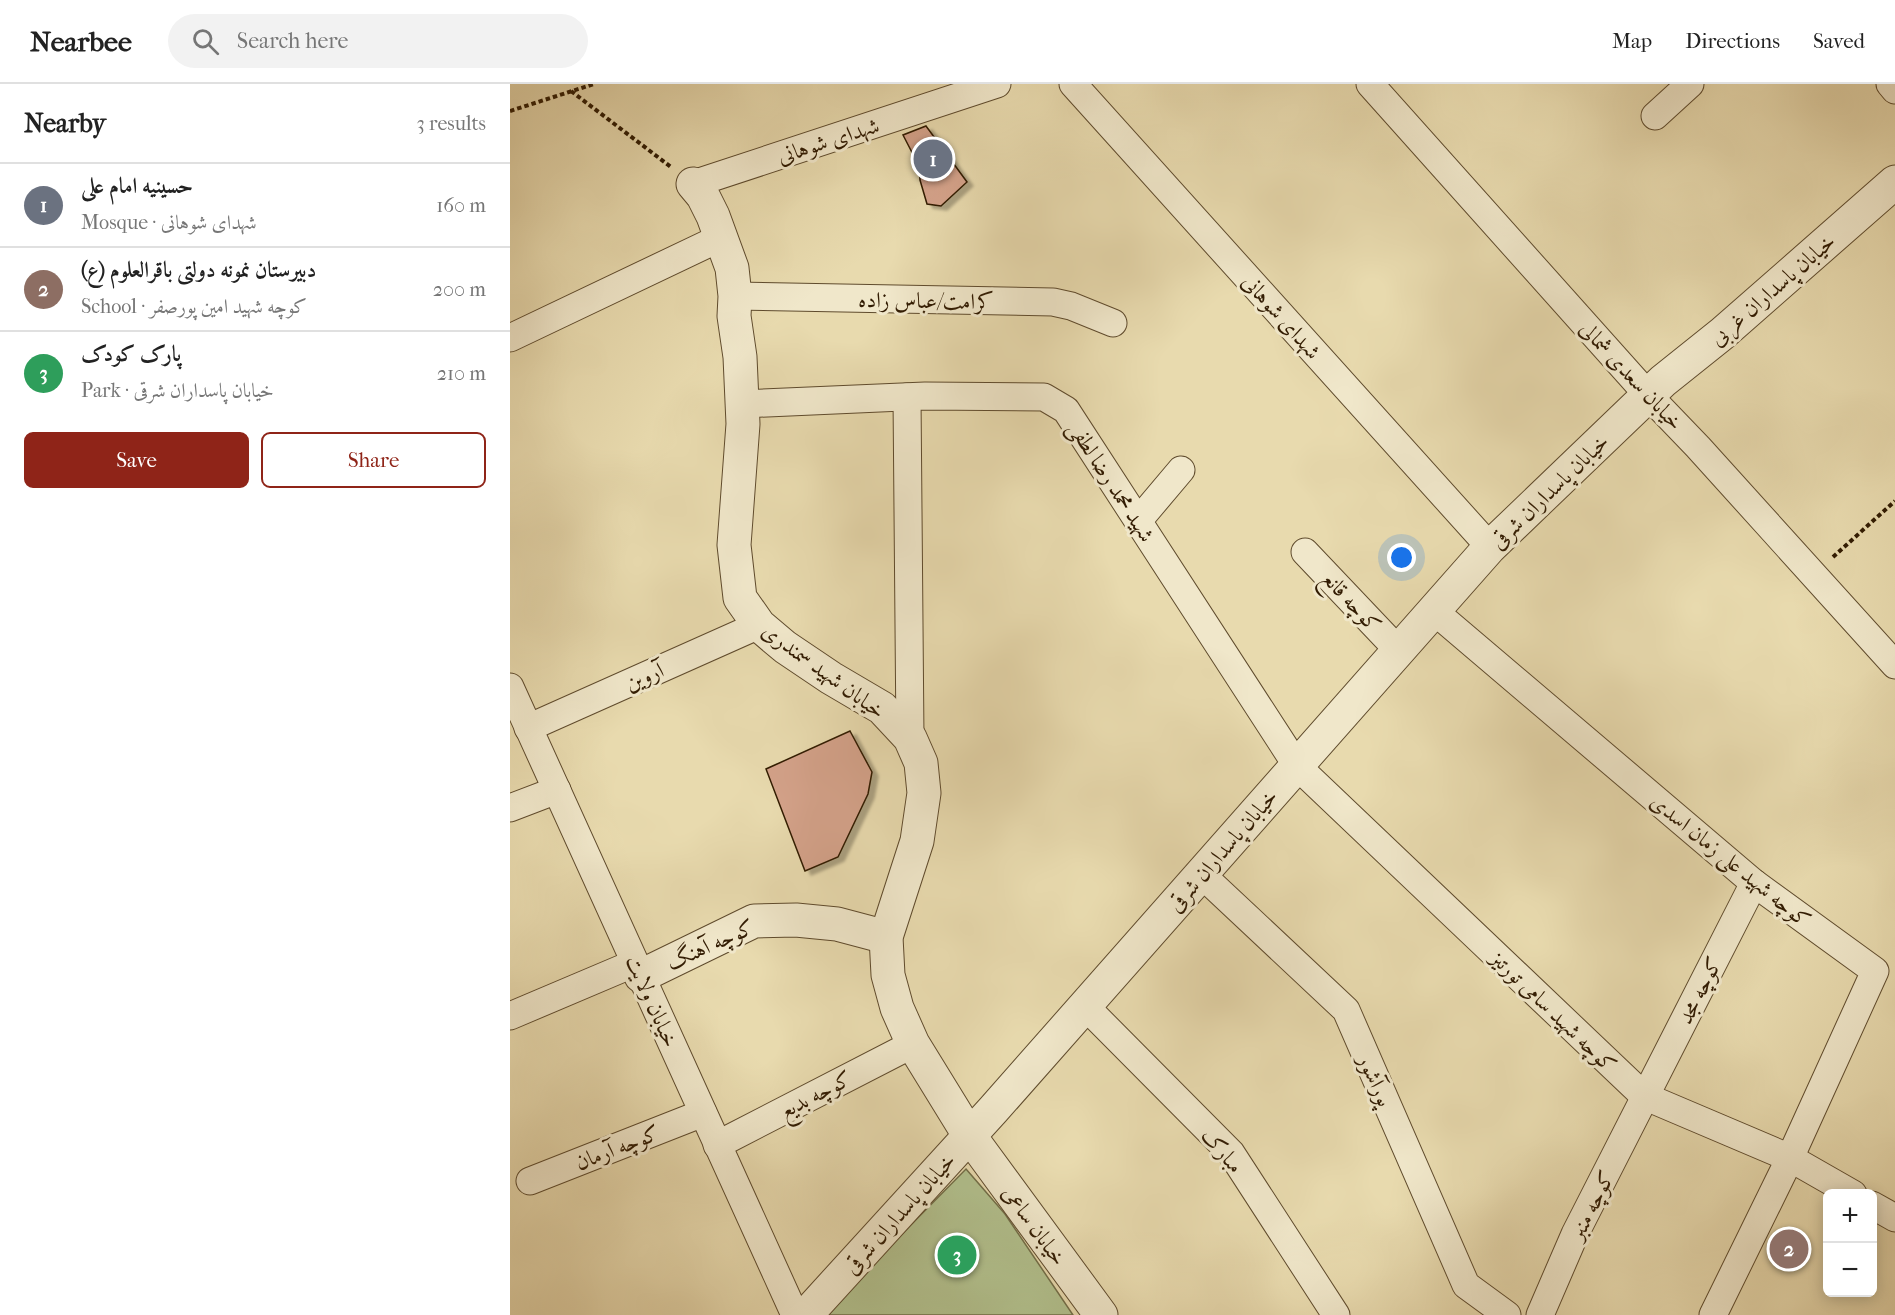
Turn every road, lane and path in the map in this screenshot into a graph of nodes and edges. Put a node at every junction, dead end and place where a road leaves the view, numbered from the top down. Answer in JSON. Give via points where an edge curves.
{"nodes":[{"id":1,"x":594,"y":84,"type":"edge"},
{"id":2,"x":997,"y":84,"type":"edge"},
{"id":3,"x":1073,"y":84,"type":"edge"},
{"id":4,"x":1370,"y":84,"type":"edge"},
{"id":5,"x":1690,"y":84,"type":"edge"},
{"id":6,"x":1890,"y":84,"type":"edge"},
{"id":7,"x":1895,"y":90,"type":"edge"},
{"id":8,"x":571,"y":92,"type":"junction"},
{"id":9,"x":510,"y":111,"type":"edge"},
{"id":10,"x":1655,"y":116,"type":"dead end"},
{"id":11,"x":1895,"y":182,"type":"edge"},
{"id":12,"x":693,"y":184,"type":"junction"},
{"id":13,"x":722,"y":237,"type":"junction"},
{"id":14,"x":735,"y":296,"type":"junction"},
{"id":15,"x":1113,"y":323,"type":"dead end"},
{"id":16,"x":510,"y":338,"type":"edge"},
{"id":17,"x":1648,"y":395,"type":"junction"},
{"id":18,"x":907,"y":397,"type":"junction"},
{"id":19,"x":742,"y":404,"type":"junction"},
{"id":20,"x":1181,"y":470,"type":"dead end"},
{"id":21,"x":1895,"y":501,"type":"edge"},
{"id":22,"x":1138,"y":521,"type":"junction"},
{"id":23,"x":1490,"y":547,"type":"junction"},
{"id":24,"x":1305,"y":552,"type":"dead end"},
{"id":25,"x":1812,"y":576,"type":"junction"},
{"id":26,"x":1434,"y":610,"type":"junction"},
{"id":27,"x":759,"y":625,"type":"junction"},
{"id":28,"x":1399,"y":651,"type":"junction"},
{"id":29,"x":1895,"y":665,"type":"edge"},
{"id":30,"x":510,"y":687,"type":"edge"},
{"id":31,"x":528,"y":728,"type":"junction"},
{"id":32,"x":910,"y":738,"type":"junction"},
{"id":33,"x":1297,"y":766,"type":"junction"},
{"id":34,"x":557,"y":790,"type":"junction"},
{"id":35,"x":510,"y":808,"type":"edge"},
{"id":36,"x":1201,"y":874,"type":"junction"},
{"id":37,"x":1754,"y":884,"type":"junction"},
{"id":38,"x":886,"y":938,"type":"junction"},
{"id":39,"x":638,"y":969,"type":"junction"},
{"id":40,"x":1085,"y":1006,"type":"junction"},
{"id":41,"x":510,"y":1016,"type":"edge"},
{"id":42,"x":913,"y":1044,"type":"junction"},
{"id":43,"x":1644,"y":1096,"type":"junction"},
{"id":44,"x":703,"y":1113,"type":"junction"},
{"id":45,"x":969,"y":1135,"type":"junction"},
{"id":46,"x":717,"y":1144,"type":"junction"},
{"id":47,"x":1790,"y":1158,"type":"junction"},
{"id":48,"x":530,"y":1181,"type":"dead end"},
{"id":49,"x":1844,"y":1189,"type":"edge"},
{"id":50,"x":1877,"y":1208,"type":"edge"},
{"id":51,"x":1895,"y":1218,"type":"edge"},
{"id":52,"x":795,"y":1315,"type":"edge"},
{"id":53,"x":806,"y":1315,"type":"edge"},
{"id":54,"x":1101,"y":1315,"type":"edge"},
{"id":55,"x":1336,"y":1315,"type":"edge"},
{"id":56,"x":1507,"y":1315,"type":"edge"},
{"id":57,"x":1540,"y":1315,"type":"edge"},
{"id":58,"x":1713,"y":1315,"type":"edge"}],
"edges":[{"from":1,"to":8,"type":"path"},
{"from":2,"to":12,"type":"street","name":"شهدای شوهانی"},
{"from":3,"to":23,"type":"street","name":"شهدای شوهانی"},
{"from":4,"to":17,"type":"street","name":"خیابان سعدی شمالی"},
{"from":5,"to":10,"type":"street"},
{"from":6,"to":7,"type":"street"},
{"from":8,"to":9,"type":"path"},
{"from":8,"to":12,"type":"path"},
{"from":11,"to":17,"type":"street","name":"خیابان پاسداران غربی"},
{"from":12,"to":13,"type":"street","name":"خیابان شهید سمندری","via":[[703,196]]},
{"from":13,"to":14,"type":"street","name":"خیابان شهید سمندری","via":[[732,268]]},
{"from":13,"to":16,"type":"street"},
{"from":14,"to":15,"type":"street","name":"کرامت/عباس زاده","via":[[1053,302]]},
{"from":14,"to":19,"type":"street","name":"خیابان شهید سمندری"},
{"from":17,"to":23,"type":"street","name":"خیابان پاسداران شرقی"},
{"from":17,"to":25,"type":"street","name":"خیابان سعدی شمالی"},
{"from":18,"to":19,"type":"street","name":"شهید محمد رضا لطفی"},
{"from":18,"to":22,"type":"street","name":"شهید محمد رضا لطفی","via":[[1044,397],[1066,410]]},
{"from":18,"to":32,"type":"street"},
{"from":19,"to":27,"type":"street","name":"خیابان شهید سمندری","via":[[741,475],[734,545],[740,598]]},
{"from":20,"to":22,"type":"street"},
{"from":21,"to":25,"type":"path"},
{"from":22,"to":33,"type":"street","name":"شهید محمد رضا لطفی"},
{"from":23,"to":26,"type":"street","name":"خیابان پاسداران شرقی"},
{"from":24,"to":28,"type":"street","name":"کوچه قانع"},
{"from":25,"to":29,"type":"street","name":"خیابان سعدی شمالی"},
{"from":26,"to":28,"type":"street","name":"خیابان پاسداران شرقی"},
{"from":26,"to":37,"type":"street","name":"کوچه شهید علی زمان اسدی"},
{"from":27,"to":31,"type":"street","name":"آروین"},
{"from":27,"to":32,"type":"street","name":"خیابان شهید سمندری","via":[[785,647],[882,708]]},
{"from":28,"to":33,"type":"street","name":"خیابان پاسداران شرقی"},
{"from":30,"to":31,"type":"street","name":"خیابان ولایت"},
{"from":31,"to":34,"type":"street","name":"خیابان ولایت"},
{"from":32,"to":38,"type":"street","name":"خیابان شهید سمندری","via":[[921,763],[924,793],[917,841]]},
{"from":33,"to":36,"type":"street","name":"خیابان پاسداران شرقی"},
{"from":33,"to":43,"type":"street","name":"کوچه شهید سامی تورتیز"},
{"from":34,"to":35,"type":"street"},
{"from":34,"to":39,"type":"street","name":"خیابان ولایت"},
{"from":36,"to":40,"type":"street","name":"خیابان پاسداران شرقی"},
{"from":36,"to":56,"type":"street","name":"پورآشور","via":[[1346,1010],[1466,1285]]},
{"from":37,"to":43,"type":"street","name":"کوچه مجد"},
{"from":37,"to":47,"type":"street","name":"کوچه شهید علی زمان اسدی","via":[[1875,971]]},
{"from":38,"to":39,"type":"street","name":"کوچه آهنگ","via":[[837,924],[754,921]]},
{"from":38,"to":42,"type":"street","name":"خیابان شهید سمندری","via":[[888,975]]},
{"from":39,"to":41,"type":"street"},
{"from":39,"to":44,"type":"street","name":"خیابان ولایت"},
{"from":40,"to":45,"type":"street","name":"خیابان پاسداران شرقی"},
{"from":40,"to":55,"type":"street","name":"مبارک","via":[[1231,1153]]},
{"from":42,"to":45,"type":"street","name":"خیابان شهید سمندری"},
{"from":42,"to":46,"type":"street","name":"کوچه بدیع"},
{"from":43,"to":47,"type":"street","name":"کوچه شهید سامی تورتیز"},
{"from":43,"to":57,"type":"street","name":"کوچه منبر","via":[[1575,1234]]},
{"from":44,"to":46,"type":"street","name":"خیابان ولایت"},
{"from":44,"to":48,"type":"street","name":"کوچه آرمان"},
{"from":45,"to":53,"type":"street","name":"خیابان پاسداران شرقی"},
{"from":45,"to":54,"type":"street","name":"خیابان ساعی"},
{"from":46,"to":52,"type":"street","name":"خیابان ولایت"},
{"from":47,"to":49,"type":"street","name":"کوچه شهید سامی تورتیز"},
{"from":47,"to":58,"type":"street"},
{"from":50,"to":51,"type":"street"}]}
